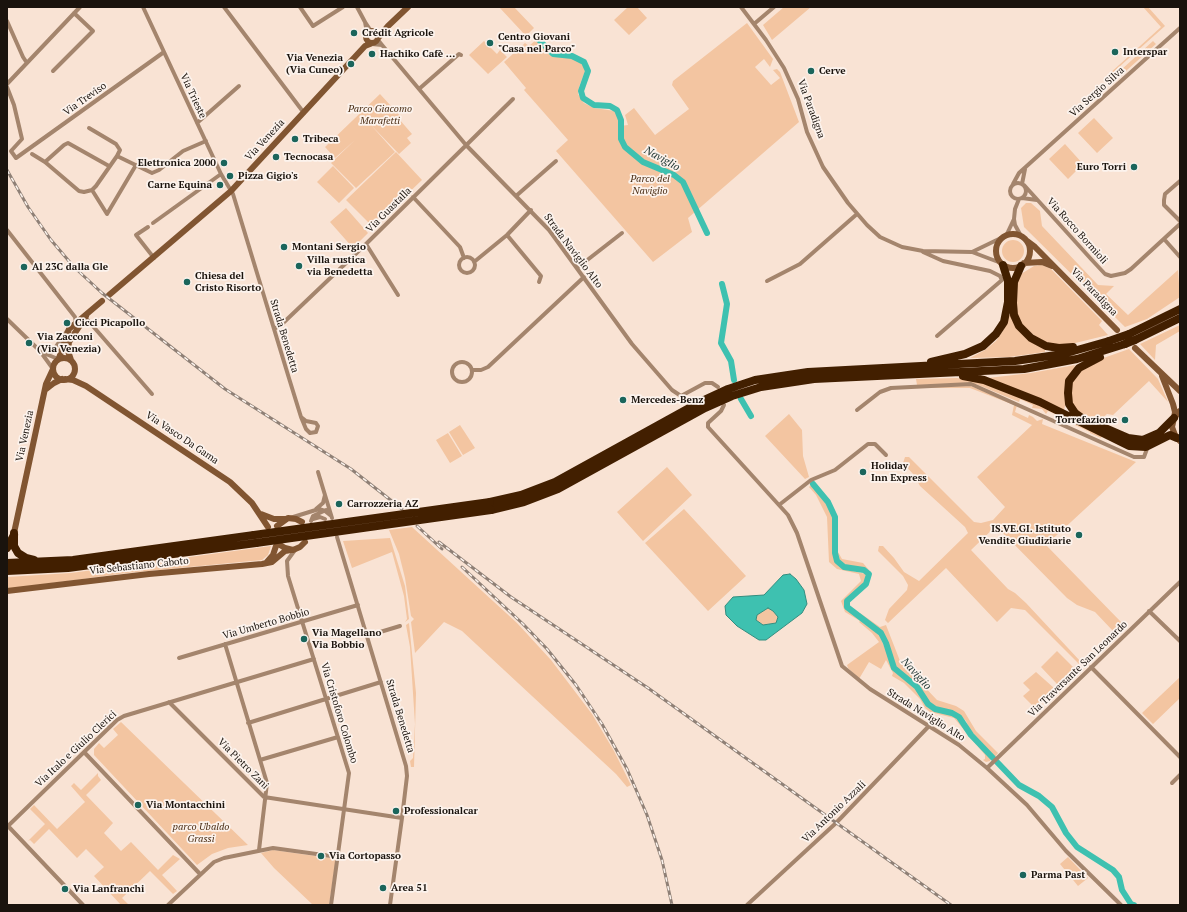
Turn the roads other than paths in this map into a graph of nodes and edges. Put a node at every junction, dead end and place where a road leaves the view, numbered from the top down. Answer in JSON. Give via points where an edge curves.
{"nodes":[{"id":1,"x":80,"y":7,"type":"edge"},
{"id":2,"x":143,"y":7,"type":"edge"},
{"id":3,"x":224,"y":7,"type":"edge"},
{"id":4,"x":300,"y":7,"type":"edge"},
{"id":5,"x":343,"y":7,"type":"edge"},
{"id":6,"x":357,"y":7,"type":"edge"},
{"id":7,"x":408,"y":7,"type":"edge"},
{"id":8,"x":741,"y":7,"type":"edge"},
{"id":9,"x":774,"y":7,"type":"edge"},
{"id":10,"x":74,"y":13,"type":"junction"},
{"id":11,"x":7,"y":21,"type":"edge"},
{"id":12,"x":754,"y":24,"type":"junction"},
{"id":13,"x":388,"y":26,"type":"junction"},
{"id":14,"x":1180,"y":28,"type":"edge"},
{"id":15,"x":370,"y":32,"type":"junction"},
{"id":16,"x":373,"y":42,"type":"junction"},
{"id":17,"x":164,"y":52,"type":"junction"},
{"id":18,"x":461,"y":55,"type":"dead end"},
{"id":19,"x":28,"y":63,"type":"junction"},
{"id":20,"x":54,"y":72,"type":"dead end"},
{"id":21,"x":7,"y":86,"type":"edge"},
{"id":22,"x":239,"y":86,"type":"dead end"},
{"id":23,"x":420,"y":89,"type":"junction"},
{"id":24,"x":512,"y":99,"type":"dead end"},
{"id":25,"x":304,"y":113,"type":"junction"},
{"id":26,"x":198,"y":123,"type":"junction"},
{"id":27,"x":89,"y":128,"type":"dead end"},
{"id":28,"x":206,"y":141,"type":"junction"},
{"id":29,"x":466,"y":145,"type":"junction"},
{"id":30,"x":32,"y":154,"type":"dead end"},
{"id":31,"x":116,"y":156,"type":"junction"},
{"id":32,"x":556,"y":161,"type":"dead end"},
{"id":33,"x":45,"y":162,"type":"junction"},
{"id":34,"x":136,"y":165,"type":"junction"},
{"id":35,"x":109,"y":166,"type":"junction"},
{"id":36,"x":1025,"y":168,"type":"junction"},
{"id":37,"x":221,"y":174,"type":"junction"},
{"id":38,"x":1180,"y":181,"type":"edge"},
{"id":39,"x":1013,"y":184,"type":"junction"},
{"id":40,"x":1023,"y":184,"type":"junction"},
{"id":41,"x":92,"y":190,"type":"junction"},
{"id":42,"x":231,"y":191,"type":"junction"},
{"id":43,"x":1010,"y":195,"type":"junction"},
{"id":44,"x":516,"y":196,"type":"junction"},
{"id":45,"x":413,"y":197,"type":"junction"},
{"id":46,"x":1021,"y":199,"type":"junction"},
{"id":47,"x":1038,"y":200,"type":"junction"},
{"id":48,"x":1015,"y":209,"type":"junction"},
{"id":49,"x":531,"y":210,"type":"junction"},
{"id":50,"x":857,"y":214,"type":"junction"},
{"id":51,"x":1014,"y":219,"type":"junction"},
{"id":52,"x":153,"y":223,"type":"dead end"},
{"id":53,"x":1180,"y":223,"type":"edge"},
{"id":54,"x":148,"y":227,"type":"dead end"},
{"id":55,"x":7,"y":230,"type":"edge"},
{"id":56,"x":622,"y":233,"type":"dead end"},
{"id":57,"x":507,"y":235,"type":"junction"},
{"id":58,"x":1005,"y":236,"type":"junction"},
{"id":59,"x":1021,"y":236,"type":"junction"},
{"id":60,"x":1164,"y":239,"type":"junction"},
{"id":61,"x":1027,"y":242,"type":"junction"},
{"id":62,"x":366,"y":244,"type":"junction"},
{"id":63,"x":923,"y":251,"type":"junction"},
{"id":64,"x":972,"y":252,"type":"junction"},
{"id":65,"x":1180,"y":257,"type":"edge"},
{"id":66,"x":154,"y":258,"type":"junction"},
{"id":67,"x":464,"y":258,"type":"junction"},
{"id":68,"x":474,"y":262,"type":"junction"},
{"id":69,"x":1002,"y":264,"type":"junction"},
{"id":70,"x":1023,"y":264,"type":"junction"},
{"id":71,"x":1056,"y":267,"type":"junction"},
{"id":72,"x":577,"y":268,"type":"junction"},
{"id":73,"x":584,"y":277,"type":"junction"},
{"id":74,"x":767,"y":281,"type":"dead end"},
{"id":75,"x":539,"y":282,"type":"dead end"},
{"id":76,"x":398,"y":294,"type":"dead end"},
{"id":77,"x":109,"y":295,"type":"dead end"},
{"id":78,"x":102,"y":301,"type":"dead end"},
{"id":79,"x":1180,"y":309,"type":"edge"},
{"id":80,"x":86,"y":315,"type":"junction"},
{"id":81,"x":1180,"y":318,"type":"edge"},
{"id":82,"x":7,"y":319,"type":"edge"},
{"id":83,"x":77,"y":320,"type":"junction"},
{"id":84,"x":70,"y":328,"type":"junction"},
{"id":85,"x":274,"y":328,"type":"junction"},
{"id":86,"x":1117,"y":330,"type":"dead end"},
{"id":87,"x":937,"y":336,"type":"dead end"},
{"id":88,"x":1109,"y":341,"type":"junction"},
{"id":89,"x":1132,"y":342,"type":"junction"},
{"id":90,"x":68,"y":349,"type":"junction"},
{"id":91,"x":42,"y":352,"type":"junction"},
{"id":92,"x":59,"y":359,"type":"junction"},
{"id":93,"x":73,"y":364,"type":"junction"},
{"id":94,"x":53,"y":369,"type":"junction"},
{"id":95,"x":874,"y":369,"type":"junction"},
{"id":96,"x":472,"y":370,"type":"junction"},
{"id":97,"x":910,"y":375,"type":"junction"},
{"id":98,"x":1161,"y":375,"type":"junction"},
{"id":99,"x":63,"y":379,"type":"junction"},
{"id":100,"x":86,"y":386,"type":"junction"},
{"id":101,"x":718,"y":388,"type":"dead end"},
{"id":102,"x":45,"y":390,"type":"junction"},
{"id":103,"x":1180,"y":391,"type":"edge"},
{"id":104,"x":152,"y":394,"type":"dead end"},
{"id":105,"x":724,"y":405,"type":"dead end"},
{"id":106,"x":858,"y":410,"type":"dead end"},
{"id":107,"x":1180,"y":411,"type":"edge"},
{"id":108,"x":302,"y":417,"type":"junction"},
{"id":109,"x":1174,"y":418,"type":"junction"},
{"id":110,"x":1178,"y":439,"type":"edge"},
{"id":111,"x":1148,"y":442,"type":"junction"},
{"id":112,"x":1135,"y":447,"type":"junction"},
{"id":113,"x":1128,"y":453,"type":"junction"},
{"id":114,"x":886,"y":455,"type":"dead end"},
{"id":115,"x":318,"y":472,"type":"dead end"},
{"id":116,"x":324,"y":495,"type":"junction"},
{"id":117,"x":328,"y":502,"type":"junction"},
{"id":118,"x":779,"y":505,"type":"junction"},
{"id":119,"x":491,"y":506,"type":"junction"},
{"id":120,"x":314,"y":510,"type":"junction"},
{"id":121,"x":325,"y":511,"type":"junction"},
{"id":122,"x":261,"y":514,"type":"junction"},
{"id":123,"x":288,"y":518,"type":"junction"},
{"id":124,"x":325,"y":519,"type":"dead end"},
{"id":125,"x":302,"y":522,"type":"dead end"},
{"id":126,"x":277,"y":526,"type":"dead end"},
{"id":127,"x":268,"y":527,"type":"dead end"},
{"id":128,"x":14,"y":532,"type":"junction"},
{"id":129,"x":337,"y":537,"type":"dead end"},
{"id":130,"x":255,"y":539,"type":"junction"},
{"id":131,"x":305,"y":542,"type":"dead end"},
{"id":132,"x":7,"y":548,"type":"edge"},
{"id":133,"x":294,"y":549,"type":"junction"},
{"id":134,"x":85,"y":558,"type":"junction"},
{"id":135,"x":7,"y":563,"type":"edge"},
{"id":136,"x":266,"y":563,"type":"junction"},
{"id":137,"x":48,"y":570,"type":"junction"},
{"id":138,"x":7,"y":571,"type":"edge"},
{"id":139,"x":7,"y":575,"type":"edge"},
{"id":140,"x":1180,"y":582,"type":"edge"},
{"id":141,"x":9,"y":592,"type":"edge"},
{"id":142,"x":358,"y":605,"type":"junction"},
{"id":143,"x":1149,"y":611,"type":"junction"},
{"id":144,"x":302,"y":622,"type":"junction"},
{"id":145,"x":400,"y":626,"type":"dead end"},
{"id":146,"x":367,"y":636,"type":"junction"},
{"id":147,"x":1180,"y":641,"type":"edge"},
{"id":148,"x":224,"y":644,"type":"junction"},
{"id":149,"x":179,"y":658,"type":"dead end"},
{"id":150,"x":314,"y":659,"type":"junction"},
{"id":151,"x":1091,"y":667,"type":"junction"},
{"id":152,"x":381,"y":682,"type":"junction"},
{"id":153,"x":236,"y":683,"type":"junction"},
{"id":154,"x":326,"y":698,"type":"junction"},
{"id":155,"x":169,"y":702,"type":"junction"},
{"id":156,"x":248,"y":723,"type":"junction"},
{"id":157,"x":929,"y":726,"type":"junction"},
{"id":158,"x":338,"y":737,"type":"junction"},
{"id":159,"x":84,"y":752,"type":"junction"},
{"id":160,"x":1180,"y":757,"type":"edge"},
{"id":161,"x":260,"y":760,"type":"junction"},
{"id":162,"x":987,"y":768,"type":"junction"},
{"id":163,"x":1180,"y":775,"type":"edge"},
{"id":164,"x":1172,"y":783,"type":"dead end"},
{"id":165,"x":264,"y":797,"type":"junction"},
{"id":166,"x":345,"y":809,"type":"junction"},
{"id":167,"x":402,"y":818,"type":"junction"},
{"id":168,"x":7,"y":825,"type":"edge"},
{"id":169,"x":258,"y":850,"type":"junction"},
{"id":170,"x":338,"y":857,"type":"junction"},
{"id":171,"x":200,"y":874,"type":"junction"},
{"id":172,"x":83,"y":905,"type":"edge"},
{"id":173,"x":168,"y":905,"type":"edge"},
{"id":174,"x":331,"y":905,"type":"edge"},
{"id":175,"x":390,"y":905,"type":"edge"},
{"id":176,"x":747,"y":905,"type":"edge"},
{"id":177,"x":1121,"y":905,"type":"edge"}],
"edges":[{"from":1,"to":10,"type":"street"},
{"from":2,"to":17,"type":"street","name":"Via Trieste"},
{"from":3,"to":25,"type":"street"},
{"from":4,"to":5,"type":"street","via":[[313,26]]},
{"from":6,"to":15,"type":"street"},
{"from":7,"to":13,"type":"street","name":"Via Venezia"},
{"from":8,"to":12,"type":"street","name":"Via Paradigna"},
{"from":9,"to":12,"type":"street"},
{"from":10,"to":19,"type":"street"},
{"from":10,"to":20,"type":"street","via":[[93,31]]},
{"from":11,"to":19,"type":"street"},
{"from":12,"to":50,"type":"street","name":"Via Paradigna","via":[[778,56],[787,74],[822,167]]},
{"from":13,"to":15,"type":"street","name":"Via Venezia"},
{"from":13,"to":16,"type":"street","name":"Via Venezia"},
{"from":14,"to":36,"type":"street","name":"Via Sergio Silva"},
{"from":15,"to":16,"type":"street"},
{"from":15,"to":16,"type":"street"},
{"from":16,"to":23,"type":"street","name":"Strada Naviglio Alto"},
{"from":16,"to":25,"type":"street","name":"Via Venezia"},
{"from":17,"to":21,"type":"street","name":"Via Treviso","via":[[15,158],[11,151],[22,140]]},
{"from":17,"to":26,"type":"street","name":"Via Trieste"},
{"from":18,"to":23,"type":"street","via":[[459,54]]},
{"from":19,"to":21,"type":"street"},
{"from":22,"to":26,"type":"street"},
{"from":23,"to":29,"type":"street","name":"Strada Naviglio Alto"},
{"from":24,"to":29,"type":"street","name":"Via Guastalla"},
{"from":25,"to":42,"type":"street","name":"Via Venezia"},
{"from":26,"to":28,"type":"street","name":"Via Trieste"},
{"from":27,"to":31,"type":"street","via":[[116,144],[120,150]]},
{"from":28,"to":34,"type":"street","via":[[183,150],[152,173]]},
{"from":28,"to":37,"type":"street","name":"Via Trieste"},
{"from":29,"to":44,"type":"street","name":"Strada Naviglio Alto"},
{"from":29,"to":45,"type":"street","name":"Via Guastalla"},
{"from":30,"to":33,"type":"street"},
{"from":31,"to":34,"type":"street"},
{"from":31,"to":35,"type":"street"},
{"from":32,"to":44,"type":"street"},
{"from":33,"to":35,"type":"street","via":[[68,143]]},
{"from":33,"to":41,"type":"street","via":[[79,191]]},
{"from":34,"to":41,"type":"street","via":[[108,214]]},
{"from":35,"to":41,"type":"street"},
{"from":36,"to":39,"type":"street","name":"Via Sergio Silva"},
{"from":36,"to":40,"type":"street"},
{"from":37,"to":42,"type":"street","name":"Via Trieste"},
{"from":37,"to":52,"type":"street"},
{"from":38,"to":53,"type":"street","name":"Via Rocco Bormioli","via":[[1165,194],[1164,205]]},
{"from":39,"to":40,"type":"street"},
{"from":39,"to":43,"type":"street"},
{"from":40,"to":46,"type":"street","via":[[1026,191]]},
{"from":40,"to":47,"type":"street"},
{"from":42,"to":66,"type":"street","name":"Via Venezia"},
{"from":42,"to":85,"type":"street","name":"Strada Benedetta"},
{"from":43,"to":46,"type":"street","via":[[1014,199]]},
{"from":43,"to":48,"type":"street"},
{"from":44,"to":49,"type":"street","name":"Strada Naviglio Alto"},
{"from":45,"to":62,"type":"street","name":"Via Guastalla"},
{"from":45,"to":67,"type":"street","via":[[460,247]]},
{"from":46,"to":47,"type":"street"},
{"from":46,"to":48,"type":"street"},
{"from":47,"to":60,"type":"street","name":"Via Rocco Bormioli","via":[[1091,260],[1105,274],[1111,276],[1131,269]]},
{"from":48,"to":51,"type":"street"},
{"from":49,"to":57,"type":"street"},
{"from":49,"to":72,"type":"street","name":"Strada Naviglio Alto"},
{"from":50,"to":63,"type":"street","name":"Via Paradigna","via":[[880,236],[902,247]]},
{"from":50,"to":74,"type":"street","via":[[800,264]]},
{"from":51,"to":58,"type":"street"},
{"from":51,"to":59,"type":"street"},
{"from":53,"to":60,"type":"street","name":"Via Rocco Bormioli"},
{"from":54,"to":66,"type":"street","via":[[136,235]]},
{"from":55,"to":83,"type":"street"},
{"from":56,"to":72,"type":"street"},
{"from":57,"to":68,"type":"street"},
{"from":57,"to":75,"type":"street","via":[[541,276]]},
{"from":58,"to":59,"type":"street","name":"Via Paradigna"},
{"from":58,"to":64,"type":"street","name":"Via Paradigna"},
{"from":58,"to":69,"type":"street","via":[[996,247]]},
{"from":59,"to":61,"type":"street","name":"Via Paradigna"},
{"from":60,"to":65,"type":"street"},
{"from":61,"to":70,"type":"street","via":[[1030,253]]},
{"from":61,"to":71,"type":"street","name":"Via Paradigna"},
{"from":62,"to":76,"type":"street"},
{"from":62,"to":85,"type":"street","name":"Via Guastalla","via":[[282,324]]},
{"from":63,"to":64,"type":"street","name":"Via Paradigna"},
{"from":63,"to":87,"type":"street","name":"Via Paradigna","via":[[943,261],[990,271],[1002,280]]},
{"from":64,"to":69,"type":"street","name":"Via Paradigna"},
{"from":66,"to":77,"type":"street","name":"Via Venezia"},
{"from":67,"to":68,"type":"street","via":[[471,258]]},
{"from":67,"to":68,"type":"street","via":[[460,266],[464,272],[473,271]]},
{"from":69,"to":70,"type":"street","name":"Via Paradigna","via":[[1015,268]]},
{"from":69,"to":95,"type":"highway","via":[[1008,282],[1004,322],[983,346],[938,361]]},
{"from":70,"to":71,"type":"street","name":"Via Paradigna","via":[[1042,262]]},
{"from":70,"to":88,"type":"highway","via":[[1014,281],[1013,307],[1017,322],[1029,336],[1043,345],[1059,348]]},
{"from":71,"to":86,"type":"street","name":"Via Paradigna"},
{"from":72,"to":73,"type":"street","name":"Strada Naviglio Alto"},
{"from":73,"to":96,"type":"street","via":[[488,367]]},
{"from":73,"to":101,"type":"street","name":"Strada Naviglio Alto","via":[[632,344],[676,393],[684,395],[707,382],[712,382]]},
{"from":78,"to":80,"type":"street","name":"Via Venezia"},
{"from":79,"to":89,"type":"highway"},
{"from":80,"to":83,"type":"street","name":"Via Venezia"},
{"from":80,"to":90,"type":"street","name":"Via Venezia","via":[[71,337]]},
{"from":80,"to":104,"type":"street"},
{"from":81,"to":89,"type":"highway"},
{"from":82,"to":91,"type":"street"},
{"from":83,"to":84,"type":"street","name":"Via Venezia"},
{"from":83,"to":90,"type":"street","via":[[67,340]]},
{"from":84,"to":91,"type":"street","via":[[53,351]]},
{"from":84,"to":92,"type":"street","name":"Via Venezia","via":[[65,336]]},
{"from":85,"to":108,"type":"street","name":"Strada Benedetta"},
{"from":88,"to":89,"type":"highway","bridge":true},
{"from":88,"to":95,"type":"highway","via":[[1063,354],[1021,361]]},
{"from":89,"to":97,"type":"highway","via":[[1083,357],[1041,366]]},
{"from":89,"to":98,"type":"street"},
{"from":89,"to":111,"type":"highway","via":[[1079,368],[1069,381],[1069,402],[1077,415],[1132,439]]},
{"from":90,"to":93,"type":"street"},
{"from":91,"to":92,"type":"street"},
{"from":91,"to":94,"type":"street"},
{"from":92,"to":93,"type":"street","via":[[66,358]]},
{"from":92,"to":94,"type":"street","name":"Via Venezia","via":[[54,363]]},
{"from":93,"to":99,"type":"street","via":[[73,374]]},
{"from":93,"to":100,"type":"street","name":"Via Vasco Da Gama","via":[[77,376]]},
{"from":94,"to":99,"type":"street","via":[[55,376]]},
{"from":94,"to":102,"type":"street","name":"Via Venezia"},
{"from":95,"to":119,"type":"highway","via":[[796,373],[733,387],[695,404],[560,479]]},
{"from":96,"to":96,"type":"street","via":[[469,364],[462,361],[454,365],[451,372],[455,379],[463,382],[470,378]]},
{"from":97,"to":112,"type":"highway","via":[[964,376],[984,380],[1046,405],[1117,441]]},
{"from":97,"to":119,"type":"highway","via":[[796,381],[744,392],[699,411],[558,489],[524,502]]},
{"from":98,"to":103,"type":"street"},
{"from":98,"to":109,"type":"street","via":[[1173,404]]},
{"from":99,"to":100,"type":"street","name":"Via Vasco Da Gama"},
{"from":99,"to":102,"type":"street"},
{"from":100,"to":122,"type":"street","name":"Via Vasco Da Gama","via":[[234,485]]},
{"from":102,"to":128,"type":"street","name":"Via Venezia"},
{"from":105,"to":118,"type":"street","name":"Strada Naviglio Alto","via":[[708,423],[708,428]]},
{"from":106,"to":113,"type":"street","via":[[880,392],[891,388],[971,384]]},
{"from":107,"to":109,"type":"street"},
{"from":108,"to":108,"type":"street","name":"Strada Benedetta","via":[[308,433],[316,432],[316,423],[306,421]]},
{"from":109,"to":110,"type":"street","via":[[1173,430]]},
{"from":109,"to":111,"type":"highway"},
{"from":110,"to":111,"type":"highway","via":[[1170,435]]},
{"from":111,"to":112,"type":"highway"},
{"from":111,"to":113,"type":"street","via":[[1146,454],[1142,458]]},
{"from":112,"to":113,"type":"street"},
{"from":114,"to":118,"type":"street","via":[[876,444],[868,444],[835,470],[811,480]]},
{"from":115,"to":116,"type":"street"},
{"from":116,"to":117,"type":"street"},
{"from":116,"to":120,"type":"street","via":[[322,505]]},
{"from":117,"to":121,"type":"street"},
{"from":117,"to":121,"type":"street","via":[[332,518]]},
{"from":118,"to":157,"type":"street","name":"Strada Naviglio Alto","via":[[788,515],[797,533],[842,666],[870,689]]},
{"from":119,"to":130,"type":"highway","bridge":true},
{"from":120,"to":121,"type":"street"},
{"from":120,"to":123,"type":"street"},
{"from":121,"to":124,"type":"street","via":[[313,516],[310,521],[318,517]]},
{"from":122,"to":123,"type":"street","via":[[274,519]]},
{"from":122,"to":127,"type":"street","name":"Via Vasco Da Gama"},
{"from":123,"to":125,"type":"street"},
{"from":123,"to":126,"type":"street"},
{"from":128,"to":132,"type":"highway"},
{"from":128,"to":134,"type":"highway","via":[[16,551],[26,558]]},
{"from":129,"to":142,"type":"street","name":"Strada Benedetta"},
{"from":130,"to":134,"type":"highway"},
{"from":130,"to":137,"type":"highway"},
{"from":131,"to":133,"type":"street","name":"Via Sebastiano Caboto"},
{"from":133,"to":136,"type":"street","name":"Via Sebastiano Caboto","via":[[285,551],[272,562]]},
{"from":133,"to":136,"type":"street","via":[[278,545]]},
{"from":133,"to":144,"type":"street","name":"Via Cristoforo Colombo","via":[[286,562]]},
{"from":134,"to":135,"type":"highway"},
{"from":136,"to":141,"type":"street","name":"Via Sebastiano Caboto","via":[[138,575]]},
{"from":137,"to":138,"type":"highway"},
{"from":137,"to":139,"type":"highway"},
{"from":140,"to":143,"type":"street","name":"Via Traversante San Leonardo"},
{"from":142,"to":144,"type":"street","name":"Via Umberto Bobbio"},
{"from":142,"to":146,"type":"street","name":"Strada Benedetta"},
{"from":143,"to":147,"type":"street"},
{"from":143,"to":151,"type":"street","name":"Via Traversante San Leonardo"},
{"from":144,"to":148,"type":"street","name":"Via Umberto Bobbio"},
{"from":144,"to":150,"type":"street","name":"Via Cristoforo Colombo"},
{"from":145,"to":146,"type":"street"},
{"from":146,"to":152,"type":"street","name":"Strada Benedetta"},
{"from":148,"to":149,"type":"street","name":"Via Umberto Bobbio"},
{"from":148,"to":153,"type":"street"},
{"from":150,"to":153,"type":"street","name":"Via Italo e Giulio Clerici"},
{"from":150,"to":154,"type":"street","name":"Via Cristoforo Colombo"},
{"from":151,"to":160,"type":"street"},
{"from":151,"to":162,"type":"street","name":"Via Traversante San Leonardo"},
{"from":152,"to":154,"type":"street"},
{"from":152,"to":167,"type":"street","name":"Strada Benedetta","via":[[406,766]]},
{"from":153,"to":155,"type":"street","name":"Via Italo e Giulio Clerici"},
{"from":153,"to":156,"type":"street"},
{"from":154,"to":156,"type":"street"},
{"from":154,"to":158,"type":"street","name":"Via Cristoforo Colombo"},
{"from":155,"to":159,"type":"street","name":"Via Italo e Giulio Clerici","via":[[121,718]]},
{"from":155,"to":165,"type":"street","name":"Via Pietro Zani"},
{"from":156,"to":161,"type":"street"},
{"from":157,"to":162,"type":"street","name":"Strada Naviglio Alto"},
{"from":157,"to":176,"type":"street","name":"Via Antonio Azzali","via":[[840,818]]},
{"from":158,"to":161,"type":"street"},
{"from":158,"to":166,"type":"street","name":"Via Cristoforo Colombo","via":[[349,773]]},
{"from":159,"to":168,"type":"street","name":"Via Italo e Giulio Clerici"},
{"from":159,"to":171,"type":"street"},
{"from":161,"to":165,"type":"street","via":[[267,783]]},
{"from":162,"to":177,"type":"street","name":"Strada Naviglio Alto","via":[[1027,805],[1066,851]]},
{"from":163,"to":164,"type":"street"},
{"from":165,"to":166,"type":"street","name":"Via Pietro Zani"},
{"from":165,"to":169,"type":"street"},
{"from":166,"to":167,"type":"street","name":"Via Pietro Zani"},
{"from":166,"to":170,"type":"street","name":"Via Cristoforo Colombo"},
{"from":167,"to":175,"type":"street","name":"Strada Benedetta"},
{"from":168,"to":172,"type":"street"},
{"from":169,"to":170,"type":"street","via":[[273,848]]},
{"from":169,"to":171,"type":"street","via":[[218,860]]},
{"from":170,"to":174,"type":"street","name":"Via Cristoforo Colombo"},
{"from":171,"to":173,"type":"street"}]}
